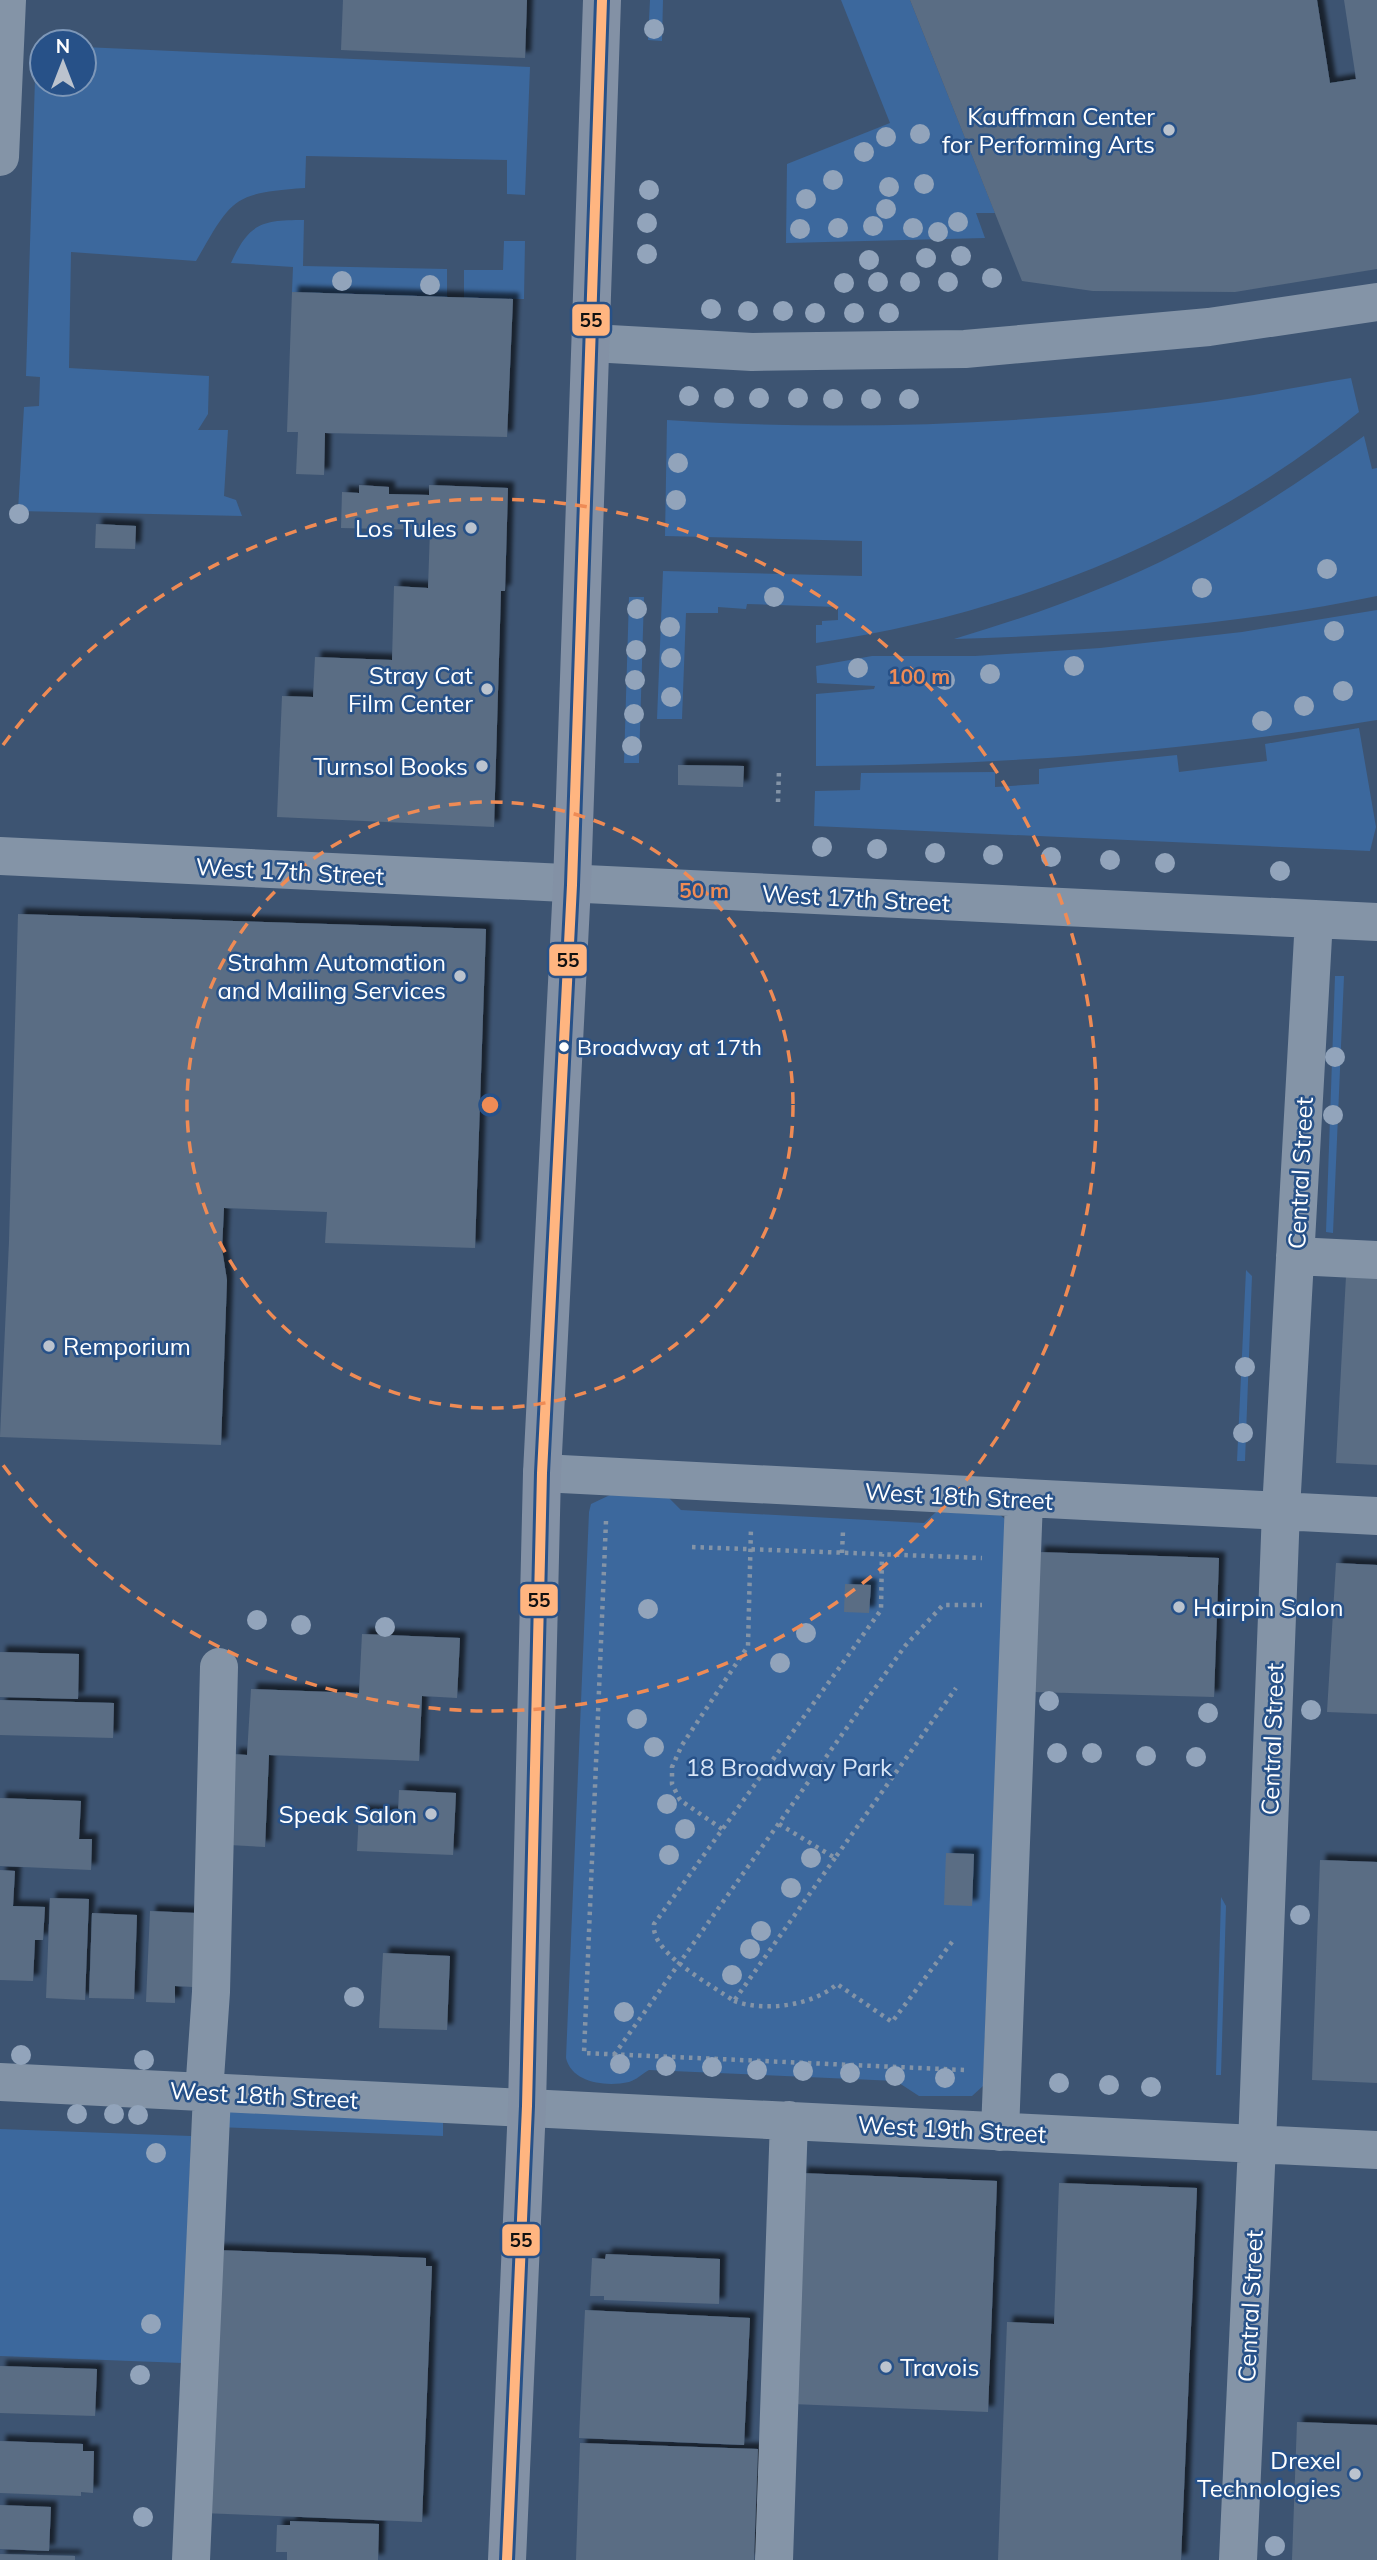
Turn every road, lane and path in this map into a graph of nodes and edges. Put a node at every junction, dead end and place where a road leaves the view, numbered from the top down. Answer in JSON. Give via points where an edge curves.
{"nodes":[{"id":1,"x":7,"y":0,"type":"edge"},
{"id":2,"x":602,"y":0,"type":"edge"},
{"id":3,"x":0,"y":157,"type":"edge"},
{"id":4,"x":1377,"y":302,"type":"edge"},
{"id":5,"x":592,"y":344,"type":"junction"},
{"id":6,"x":779,"y":770,"type":"dead end"},
{"id":7,"x":778,"y":802,"type":"dead end"},
{"id":8,"x":0,"y":856,"type":"edge"},
{"id":9,"x":572,"y":885,"type":"junction"},
{"id":10,"x":1314,"y":919,"type":"junction"},
{"id":11,"x":1377,"y":922,"type":"edge"},
{"id":12,"x":1295,"y":1256,"type":"junction"},
{"id":13,"x":1377,"y":1260,"type":"edge"},
{"id":14,"x":542,"y":1474,"type":"junction"},
{"id":15,"x":1024,"y":1500,"type":"junction"},
{"id":16,"x":1281,"y":1510,"type":"junction"},
{"id":17,"x":1377,"y":1516,"type":"edge"},
{"id":18,"x":606,"y":1521,"type":"dead end"},
{"id":19,"x":751,"y":1527,"type":"dead end"},
{"id":20,"x":843,"y":1531,"type":"dead end"},
{"id":21,"x":692,"y":1547,"type":"dead end"},
{"id":22,"x":750,"y":1549,"type":"junction"},
{"id":23,"x":842,"y":1553,"type":"junction"},
{"id":24,"x":882,"y":1554,"type":"junction"},
{"id":25,"x":984,"y":1570,"type":"dead end"},
{"id":26,"x":983,"y":1593,"type":"dead end"},
{"id":27,"x":219,"y":1667,"type":"dead end"},
{"id":28,"x":956,"y":1688,"type":"dead end"},
{"id":29,"x":779,"y":1824,"type":"junction"},
{"id":30,"x":722,"y":1829,"type":"junction"},
{"id":31,"x":835,"y":1857,"type":"junction"},
{"id":32,"x":955,"y":1938,"type":"dead end"},
{"id":33,"x":681,"y":1964,"type":"junction"},
{"id":34,"x":734,"y":2001,"type":"junction"},
{"id":35,"x":614,"y":2054,"type":"junction"},
{"id":36,"x":1003,"y":2071,"type":"junction"},
{"id":37,"x":0,"y":2082,"type":"edge"},
{"id":38,"x":208,"y":2093,"type":"junction"},
{"id":39,"x":527,"y":2106,"type":"junction"},
{"id":40,"x":789,"y":2120,"type":"junction"},
{"id":41,"x":1000,"y":2132,"type":"junction"},
{"id":42,"x":1257,"y":2145,"type":"junction"},
{"id":43,"x":1377,"y":2150,"type":"edge"},
{"id":44,"x":191,"y":2560,"type":"edge"},
{"id":45,"x":507,"y":2560,"type":"edge"},
{"id":46,"x":774,"y":2560,"type":"edge"},
{"id":47,"x":1238,"y":2560,"type":"edge"}],
"edges":[{"from":1,"to":3,"type":"street"},
{"from":2,"to":5,"type":"main road"},
{"from":4,"to":5,"type":"street","via":[[1209,327],[965,349],[752,352]]},
{"from":5,"to":9,"type":"main road"},
{"from":6,"to":7,"type":"path"},
{"from":8,"to":9,"type":"street","name":"West 17th Street"},
{"from":9,"to":10,"type":"street","name":"West 17th Street"},
{"from":9,"to":14,"type":"main road"},
{"from":10,"to":11,"type":"street","name":"West 17th Street"},
{"from":10,"to":12,"type":"street","name":"Central Street"},
{"from":12,"to":13,"type":"street"},
{"from":12,"to":16,"type":"street","name":"Central Street"},
{"from":14,"to":15,"type":"street","name":"West 18th Street"},
{"from":14,"to":39,"type":"main road"},
{"from":15,"to":16,"type":"street","name":"West 18th Street"},
{"from":15,"to":36,"type":"street"},
{"from":16,"to":17,"type":"street","name":"West 18th Street"},
{"from":16,"to":42,"type":"street","name":"Central Street"},
{"from":18,"to":35,"type":"path","via":[[584,2053]]},
{"from":19,"to":22,"type":"path"},
{"from":20,"to":23,"type":"path"},
{"from":21,"to":22,"type":"path"},
{"from":22,"to":23,"type":"path"},
{"from":22,"to":30,"type":"path","via":[[748,1646],[672,1767],[672,1784],[680,1800]]},
{"from":23,"to":24,"type":"path"},
{"from":24,"to":25,"type":"path","via":[[985,1558]]},
{"from":24,"to":30,"type":"path","via":[[881,1610]]},
{"from":26,"to":29,"type":"path","via":[[983,1605],[943,1605],[905,1646]]},
{"from":27,"to":38,"type":"street"},
{"from":28,"to":31,"type":"path"},
{"from":29,"to":31,"type":"path"},
{"from":29,"to":33,"type":"path"},
{"from":30,"to":33,"type":"path","via":[[654,1924],[658,1945]]},
{"from":31,"to":34,"type":"path"},
{"from":32,"to":34,"type":"path","via":[[892,2022],[837,1984],[822,1997],[763,2007]]},
{"from":33,"to":34,"type":"path"},
{"from":33,"to":35,"type":"path"},
{"from":35,"to":36,"type":"path"},
{"from":36,"to":41,"type":"street"},
{"from":37,"to":38,"type":"street","name":"West 18th Street"},
{"from":38,"to":39,"type":"street","name":"West 18th Street"},
{"from":38,"to":44,"type":"street"},
{"from":39,"to":40,"type":"street","name":"West 19th Street"},
{"from":39,"to":45,"type":"main road"},
{"from":40,"to":41,"type":"street","name":"West 19th Street"},
{"from":40,"to":46,"type":"street"},
{"from":41,"to":42,"type":"street","name":"West 19th Street"},
{"from":42,"to":43,"type":"street","name":"West 19th Street"},
{"from":42,"to":47,"type":"street","name":"Central Street"}]}
